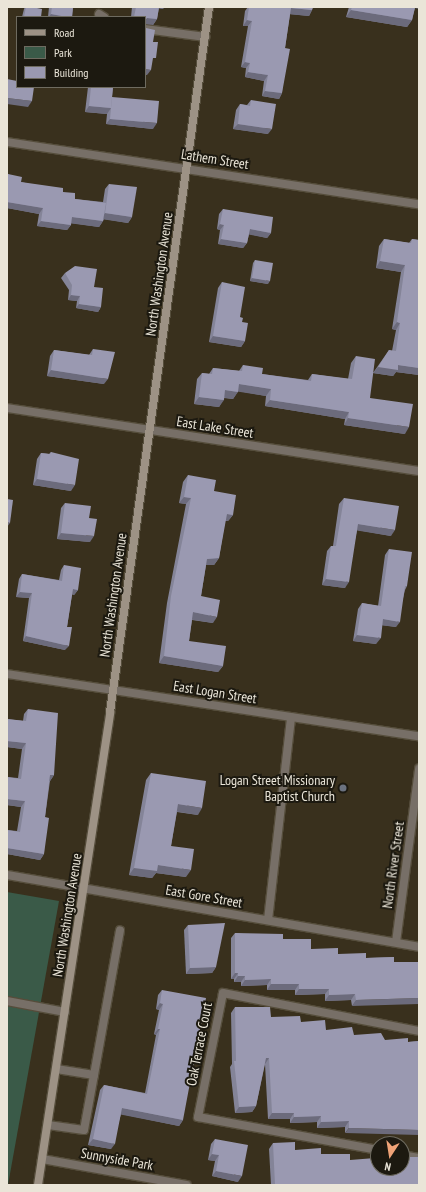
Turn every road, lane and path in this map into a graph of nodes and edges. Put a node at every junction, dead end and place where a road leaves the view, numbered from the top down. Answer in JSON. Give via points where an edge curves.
{"nodes":[{"id":1,"x":209,"y":7,"type":"edge"},
{"id":2,"x":146,"y":29,"type":"edge"},
{"id":3,"x":205,"y":37,"type":"junction"},
{"id":4,"x":7,"y":142,"type":"edge"},
{"id":5,"x":187,"y":168,"type":"junction"},
{"id":6,"x":419,"y":204,"type":"edge"},
{"id":7,"x":7,"y":408,"type":"edge"},
{"id":8,"x":149,"y":430,"type":"junction"},
{"id":9,"x":419,"y":471,"type":"edge"},
{"id":10,"x":7,"y":674,"type":"edge"},
{"id":11,"x":113,"y":690,"type":"junction"},
{"id":12,"x":291,"y":717,"type":"junction"},
{"id":13,"x":419,"y":736,"type":"edge"},
{"id":14,"x":419,"y":769,"type":"edge"},
{"id":15,"x":7,"y":875,"type":"edge"},
{"id":16,"x":84,"y":888,"type":"junction"},
{"id":17,"x":268,"y":920,"type":"junction"},
{"id":18,"x":120,"y":930,"type":"dead end"},
{"id":19,"x":396,"y":942,"type":"junction"},
{"id":20,"x":419,"y":947,"type":"edge"},
{"id":21,"x":7,"y":1001,"type":"edge"},
{"id":22,"x":65,"y":1012,"type":"junction"},
{"id":23,"x":419,"y":1031,"type":"edge"},
{"id":24,"x":56,"y":1069,"type":"junction"},
{"id":25,"x":94,"y":1076,"type":"junction"},
{"id":26,"x":48,"y":1125,"type":"junction"},
{"id":27,"x":370,"y":1149,"type":"edge"},
{"id":28,"x":42,"y":1159,"type":"junction"},
{"id":29,"x":38,"y":1185,"type":"edge"},
{"id":30,"x":187,"y":1185,"type":"edge"}],
"edges":[{"from":1,"to":3,"type":"main road","name":"North Washington Avenue"},
{"from":2,"to":3,"type":"street"},
{"from":3,"to":5,"type":"main road","name":"North Washington Avenue"},
{"from":4,"to":5,"type":"street","name":"Lathem Street"},
{"from":5,"to":6,"type":"street","name":"Lathem Street"},
{"from":5,"to":8,"type":"main road","name":"North Washington Avenue"},
{"from":7,"to":8,"type":"street","name":"East Lake Street"},
{"from":8,"to":9,"type":"street","name":"East Lake Street"},
{"from":8,"to":11,"type":"main road","name":"North Washington Avenue"},
{"from":10,"to":11,"type":"street","name":"East Logan Street"},
{"from":11,"to":12,"type":"street","name":"East Logan Street"},
{"from":11,"to":16,"type":"main road","name":"North Washington Avenue"},
{"from":12,"to":13,"type":"street","name":"East Logan Street"},
{"from":12,"to":17,"type":"street"},
{"from":14,"to":19,"type":"street","name":"North River Street"},
{"from":15,"to":16,"type":"street","name":"East Gore Street"},
{"from":16,"to":17,"type":"street","name":"East Gore Street"},
{"from":16,"to":22,"type":"main road","name":"North Washington Avenue"},
{"from":17,"to":19,"type":"street","name":"East Gore Street"},
{"from":18,"to":25,"type":"street"},
{"from":19,"to":20,"type":"street"},
{"from":21,"to":22,"type":"street"},
{"from":22,"to":24,"type":"main road","name":"North Washington Avenue"},
{"from":23,"to":27,"type":"street","name":"Oak Terrace Court","via":[[223,993],[198,1117]]},
{"from":24,"to":25,"type":"street"},
{"from":24,"to":26,"type":"main road","name":"North Washington Avenue"},
{"from":25,"to":26,"type":"street","via":[[84,1130]]},
{"from":26,"to":28,"type":"main road","name":"North Washington Avenue"},
{"from":28,"to":29,"type":"main road","name":"North Washington Avenue"},
{"from":28,"to":30,"type":"street","name":"Sunnyside Park"}]}
